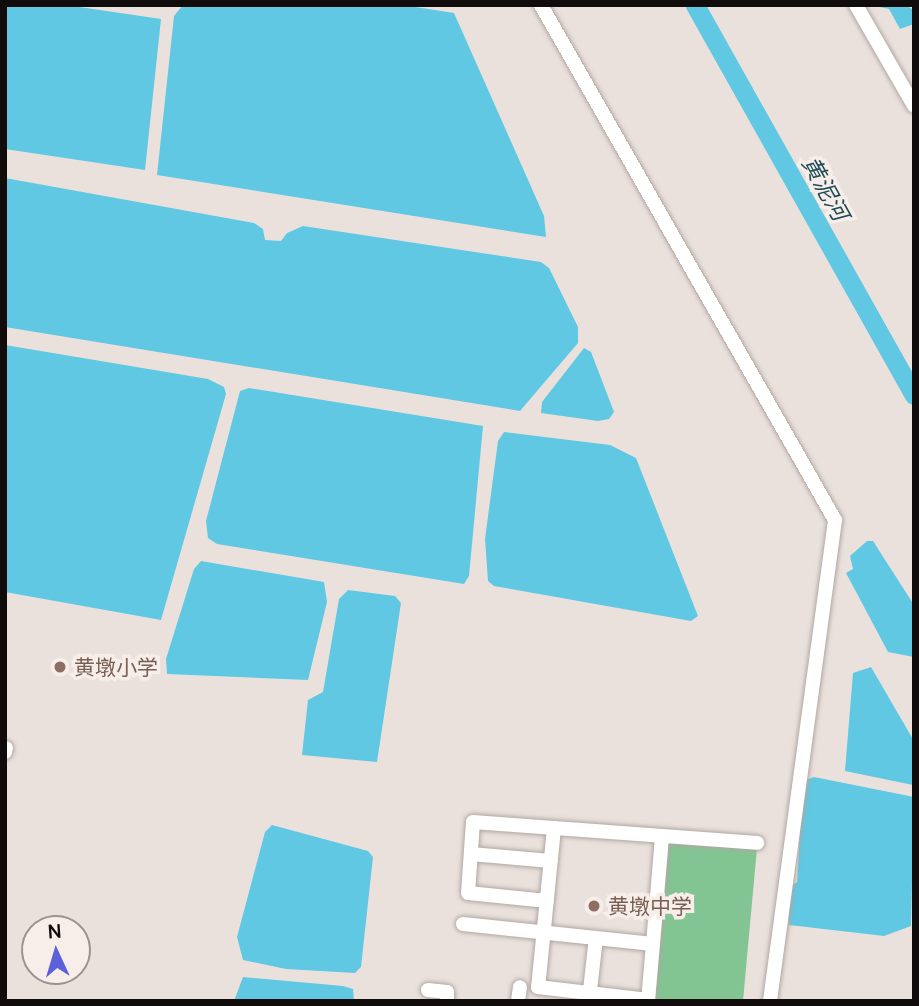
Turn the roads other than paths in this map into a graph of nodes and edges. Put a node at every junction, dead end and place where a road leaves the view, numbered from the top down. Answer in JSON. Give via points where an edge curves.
{"nodes":[{"id":1,"x":541,"y":5,"type":"edge"},
{"id":2,"x":856,"y":5,"type":"edge"},
{"id":3,"x":914,"y":106,"type":"edge"},
{"id":4,"x":554,"y":828,"type":"junction"},
{"id":5,"x":662,"y":836,"type":"junction"},
{"id":6,"x":757,"y":843,"type":"dead end"},
{"id":7,"x":471,"y":854,"type":"junction"},
{"id":8,"x":551,"y":861,"type":"junction"},
{"id":9,"x":547,"y":901,"type":"junction"},
{"id":10,"x":463,"y":924,"type":"dead end"},
{"id":11,"x":544,"y":933,"type":"junction"},
{"id":12,"x":596,"y":938,"type":"junction"},
{"id":13,"x":653,"y":944,"type":"junction"},
{"id":14,"x":428,"y":990,"type":"dead end"},
{"id":15,"x":590,"y":997,"type":"edge"},
{"id":16,"x":648,"y":1000,"type":"edge"},
{"id":17,"x":447,"y":1001,"type":"edge"},
{"id":18,"x":769,"y":1001,"type":"edge"}],
"edges":[{"from":1,"to":18,"type":"street","via":[[835,520]]},
{"from":2,"to":3,"type":"street"},
{"from":4,"to":5,"type":"street"},
{"from":4,"to":7,"type":"street","via":[[473,822]]},
{"from":4,"to":8,"type":"street"},
{"from":5,"to":6,"type":"street"},
{"from":5,"to":13,"type":"street"},
{"from":7,"to":8,"type":"street"},
{"from":7,"to":9,"type":"street","via":[[468,893]]},
{"from":8,"to":9,"type":"street"},
{"from":9,"to":11,"type":"street"},
{"from":10,"to":11,"type":"street"},
{"from":11,"to":12,"type":"street"},
{"from":11,"to":15,"type":"street","via":[[538,986]]},
{"from":12,"to":13,"type":"street"},
{"from":12,"to":15,"type":"street"},
{"from":13,"to":16,"type":"street"},
{"from":14,"to":17,"type":"street","via":[[447,992]]},
{"from":15,"to":16,"type":"street"}]}
